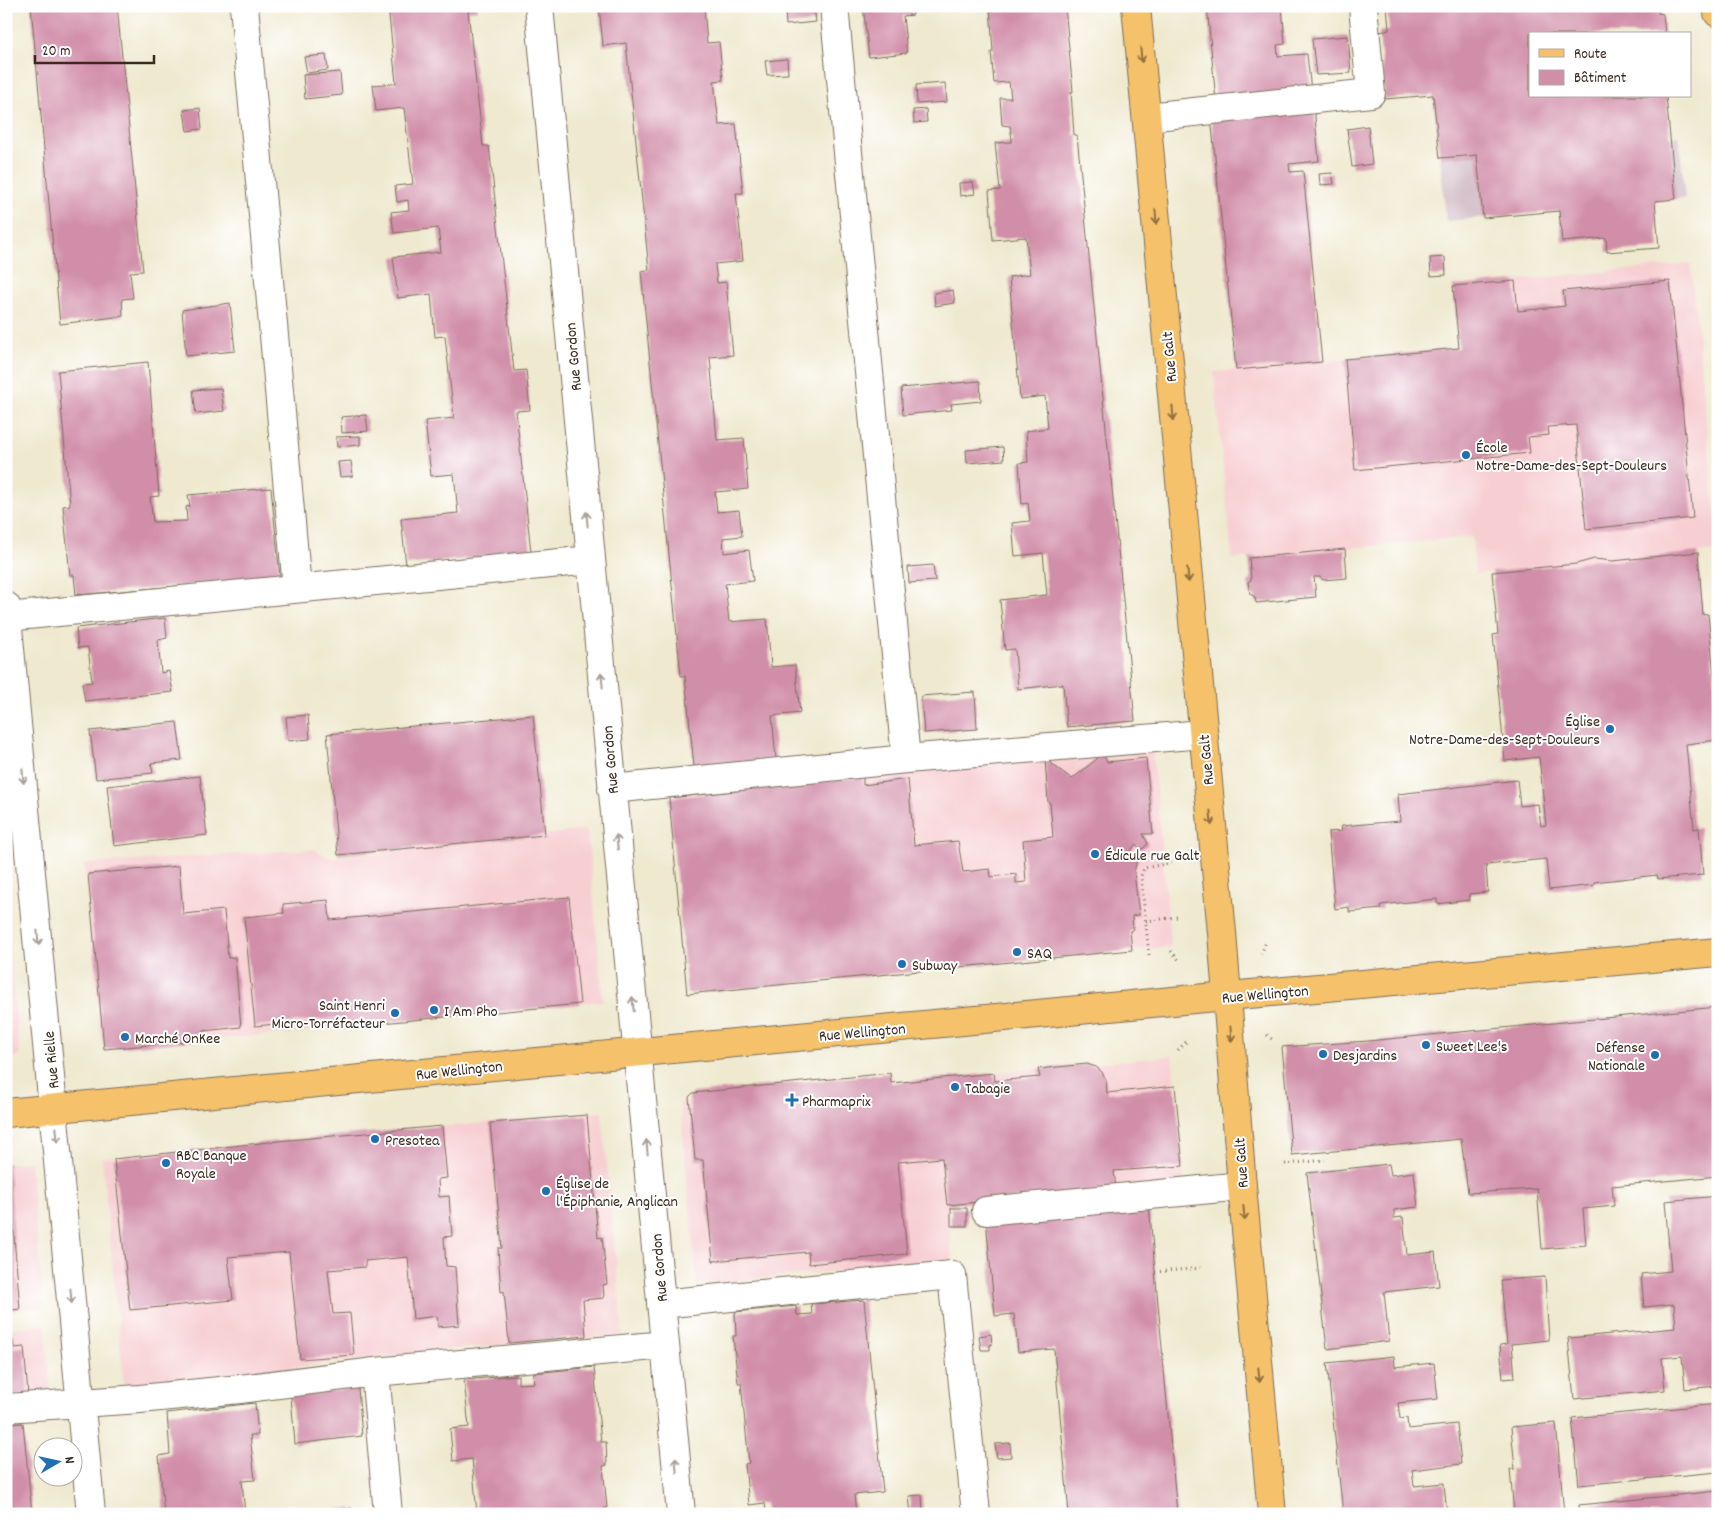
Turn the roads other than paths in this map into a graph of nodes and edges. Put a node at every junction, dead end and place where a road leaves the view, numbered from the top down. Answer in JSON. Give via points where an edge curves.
{"nodes":[{"id":1,"x":244,"y":6,"type":"edge"},
{"id":2,"x":539,"y":6,"type":"edge"},
{"id":3,"x":834,"y":6,"type":"edge"},
{"id":4,"x":1136,"y":6,"type":"edge"},
{"id":5,"x":1363,"y":6,"type":"edge"},
{"id":6,"x":1717,"y":6,"type":"edge"},
{"id":7,"x":1718,"y":13,"type":"edge"},
{"id":8,"x":1147,"y":116,"type":"junction"},
{"id":9,"x":591,"y":560,"type":"junction"},
{"id":10,"x":297,"y":588,"type":"junction"},
{"id":11,"x":7,"y":612,"type":"edge"},
{"id":12,"x":1203,"y":734,"type":"junction"},
{"id":13,"x":906,"y":759,"type":"junction"},
{"id":14,"x":612,"y":789,"type":"junction"},
{"id":15,"x":1718,"y":952,"type":"edge"},
{"id":16,"x":1227,"y":997,"type":"junction"},
{"id":17,"x":638,"y":1052,"type":"junction"},
{"id":18,"x":54,"y":1108,"type":"junction"},
{"id":19,"x":6,"y":1113,"type":"edge"},
{"id":20,"x":1242,"y":1186,"type":"junction"},
{"id":21,"x":986,"y":1211,"type":"dead end"},
{"id":22,"x":661,"y":1304,"type":"junction"},
{"id":23,"x":665,"y":1345,"type":"junction"},
{"id":24,"x":375,"y":1372,"type":"junction"},
{"id":25,"x":81,"y":1403,"type":"junction"},
{"id":26,"x":6,"y":1408,"type":"edge"},
{"id":27,"x":92,"y":1514,"type":"edge"},
{"id":28,"x":388,"y":1514,"type":"edge"},
{"id":29,"x":681,"y":1514,"type":"edge"},
{"id":30,"x":976,"y":1514,"type":"edge"},
{"id":31,"x":1272,"y":1514,"type":"edge"}],
"edges":[{"from":1,"to":10,"type":"street"},
{"from":9,"to":2,"type":"street","name":"Rue Gordon","one_way":true},
{"from":3,"to":13,"type":"street"},
{"from":4,"to":8,"type":"main road","name":"Rue Galt","one_way":true},
{"from":5,"to":8,"type":"street","via":[[1371,93]]},
{"from":6,"to":7,"type":"main road"},
{"from":8,"to":12,"type":"main road","name":"Rue Galt","one_way":true},
{"from":9,"to":10,"type":"street"},
{"from":14,"to":9,"type":"street","name":"Rue Gordon","one_way":true},
{"from":10,"to":11,"type":"street"},
{"from":11,"to":18,"type":"street","name":"Rue Rielle","one_way":true},
{"from":12,"to":13,"type":"street"},
{"from":12,"to":16,"type":"main road","name":"Rue Galt","one_way":true},
{"from":13,"to":14,"type":"street"},
{"from":17,"to":14,"type":"street","name":"Rue Gordon","one_way":true},
{"from":15,"to":16,"type":"main road","name":"Rue Wellington"},
{"from":16,"to":17,"type":"main road","name":"Rue Wellington"},
{"from":16,"to":20,"type":"main road","name":"Rue Galt","one_way":true},
{"from":17,"to":18,"type":"main road","name":"Rue Wellington"},
{"from":22,"to":17,"type":"street","name":"Rue Gordon","one_way":true},
{"from":18,"to":19,"type":"main road","name":"Rue Wellington"},
{"from":18,"to":25,"type":"street","name":"Rue Rielle","one_way":true},
{"from":20,"to":21,"type":"street"},
{"from":20,"to":31,"type":"main road","name":"Rue Galt","one_way":true},
{"from":22,"to":23,"type":"street","name":"Rue Gordon"},
{"from":22,"to":30,"type":"street","via":[[952,1275]]},
{"from":23,"to":24,"type":"street"},
{"from":29,"to":23,"type":"street","name":"Rue Gordon","one_way":true},
{"from":24,"to":25,"type":"street","via":[[240,1389]]},
{"from":24,"to":28,"type":"street"},
{"from":25,"to":26,"type":"street"},
{"from":25,"to":27,"type":"street","name":"Rue Rielle"}]}
